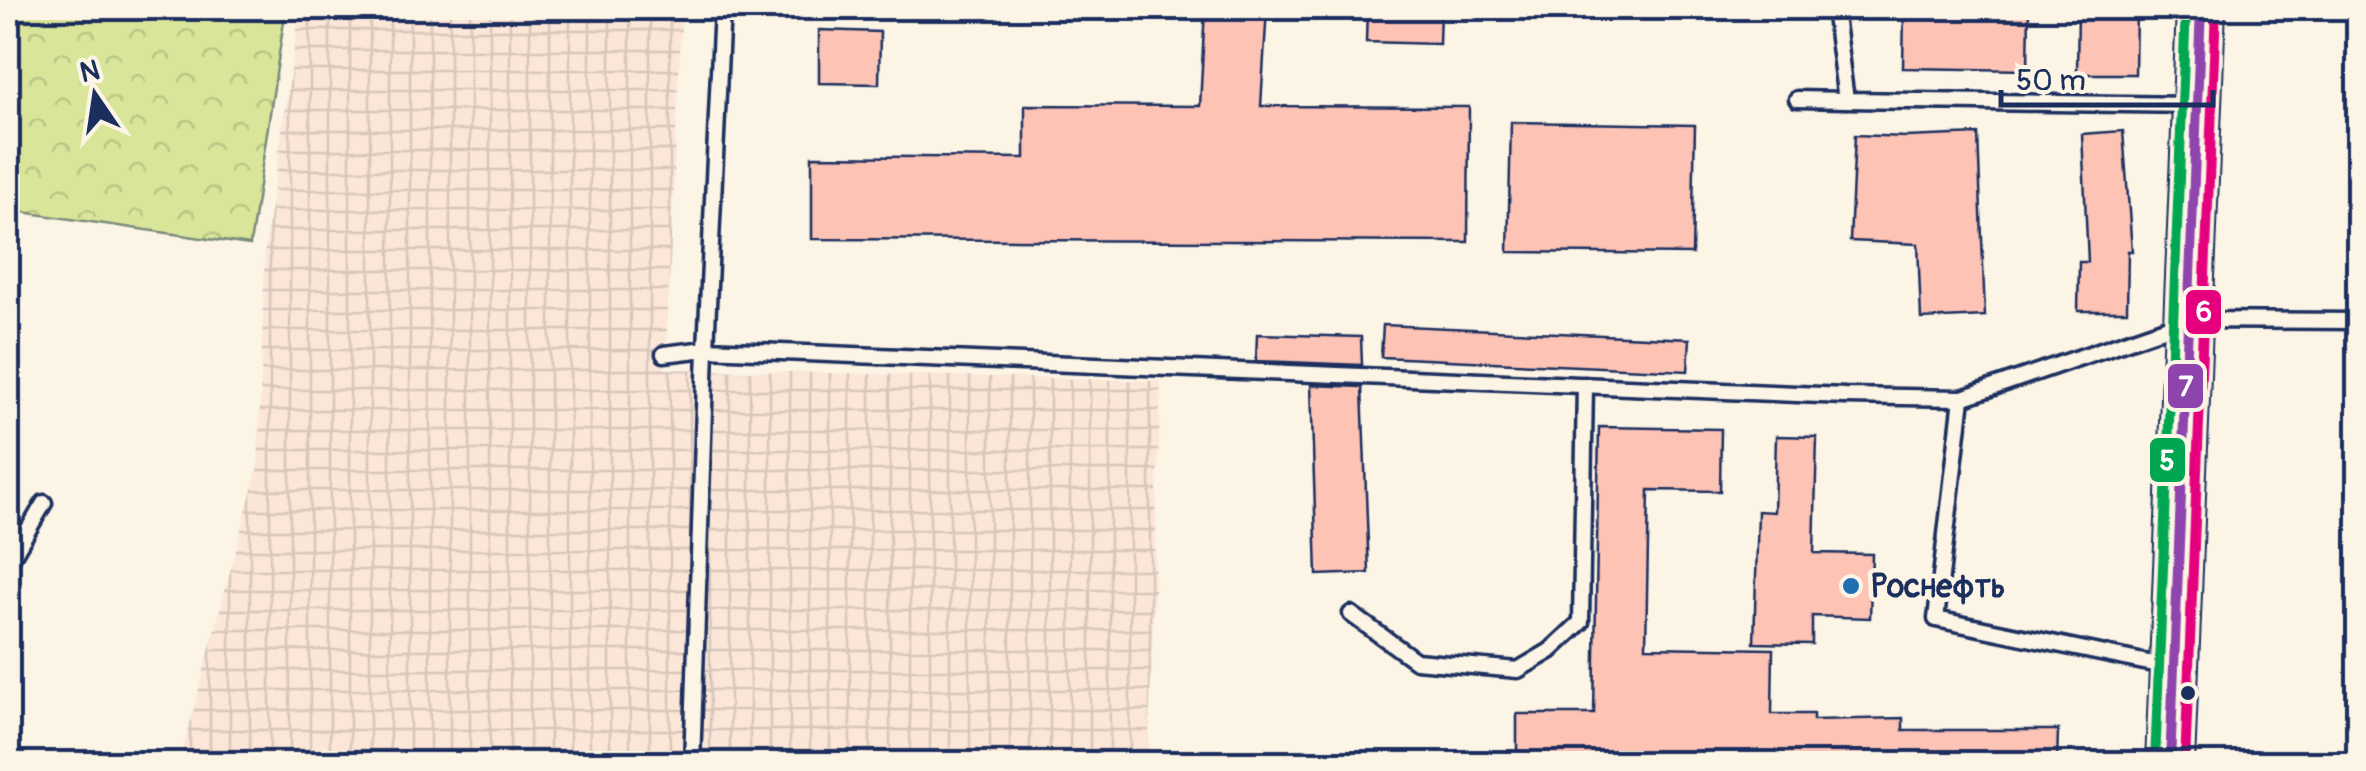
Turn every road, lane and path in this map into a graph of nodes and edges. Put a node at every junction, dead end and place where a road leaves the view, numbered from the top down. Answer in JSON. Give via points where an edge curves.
{"nodes":[{"id":1,"x":722,"y":8,"type":"edge"},
{"id":2,"x":1834,"y":8,"type":"edge"},
{"id":3,"x":2201,"y":8,"type":"edge"},
{"id":4,"x":1797,"y":99,"type":"dead end"},
{"id":5,"x":1846,"y":100,"type":"junction"},
{"id":6,"x":2198,"y":106,"type":"junction"},
{"id":7,"x":2188,"y":320,"type":"junction"},
{"id":8,"x":2358,"y":321,"type":"edge"},
{"id":9,"x":706,"y":349,"type":"junction"},
{"id":10,"x":664,"y":354,"type":"dead end"},
{"id":11,"x":1585,"y":386,"type":"junction"},
{"id":12,"x":1962,"y":398,"type":"junction"},
{"id":13,"x":44,"y":503,"type":"dead end"},
{"id":14,"x":8,"y":564,"type":"edge"},
{"id":15,"x":1352,"y":614,"type":"dead end"},
{"id":16,"x":2173,"y":668,"type":"junction"},
{"id":17,"x":692,"y":764,"type":"edge"},
{"id":18,"x":2170,"y":764,"type":"edge"}],
"edges":[{"from":1,"to":9,"type":"lane"},
{"from":2,"to":5,"type":"lane"},
{"from":3,"to":6,"type":"main road"},
{"from":4,"to":5,"type":"lane"},
{"from":5,"to":6,"type":"lane"},
{"from":6,"to":7,"type":"main road"},
{"from":7,"to":8,"type":"lane"},
{"from":7,"to":12,"type":"lane"},
{"from":7,"to":16,"type":"main road"},
{"from":9,"to":10,"type":"lane"},
{"from":9,"to":11,"type":"lane"},
{"from":9,"to":17,"type":"lane"},
{"from":11,"to":12,"type":"lane"},
{"from":11,"to":15,"type":"lane","via":[[1581,622],[1571,632],[1518,670],[1416,661]]},
{"from":12,"to":16,"type":"lane","via":[[1936,619]]},
{"from":13,"to":14,"type":"lane"},
{"from":16,"to":18,"type":"main road"}]}
